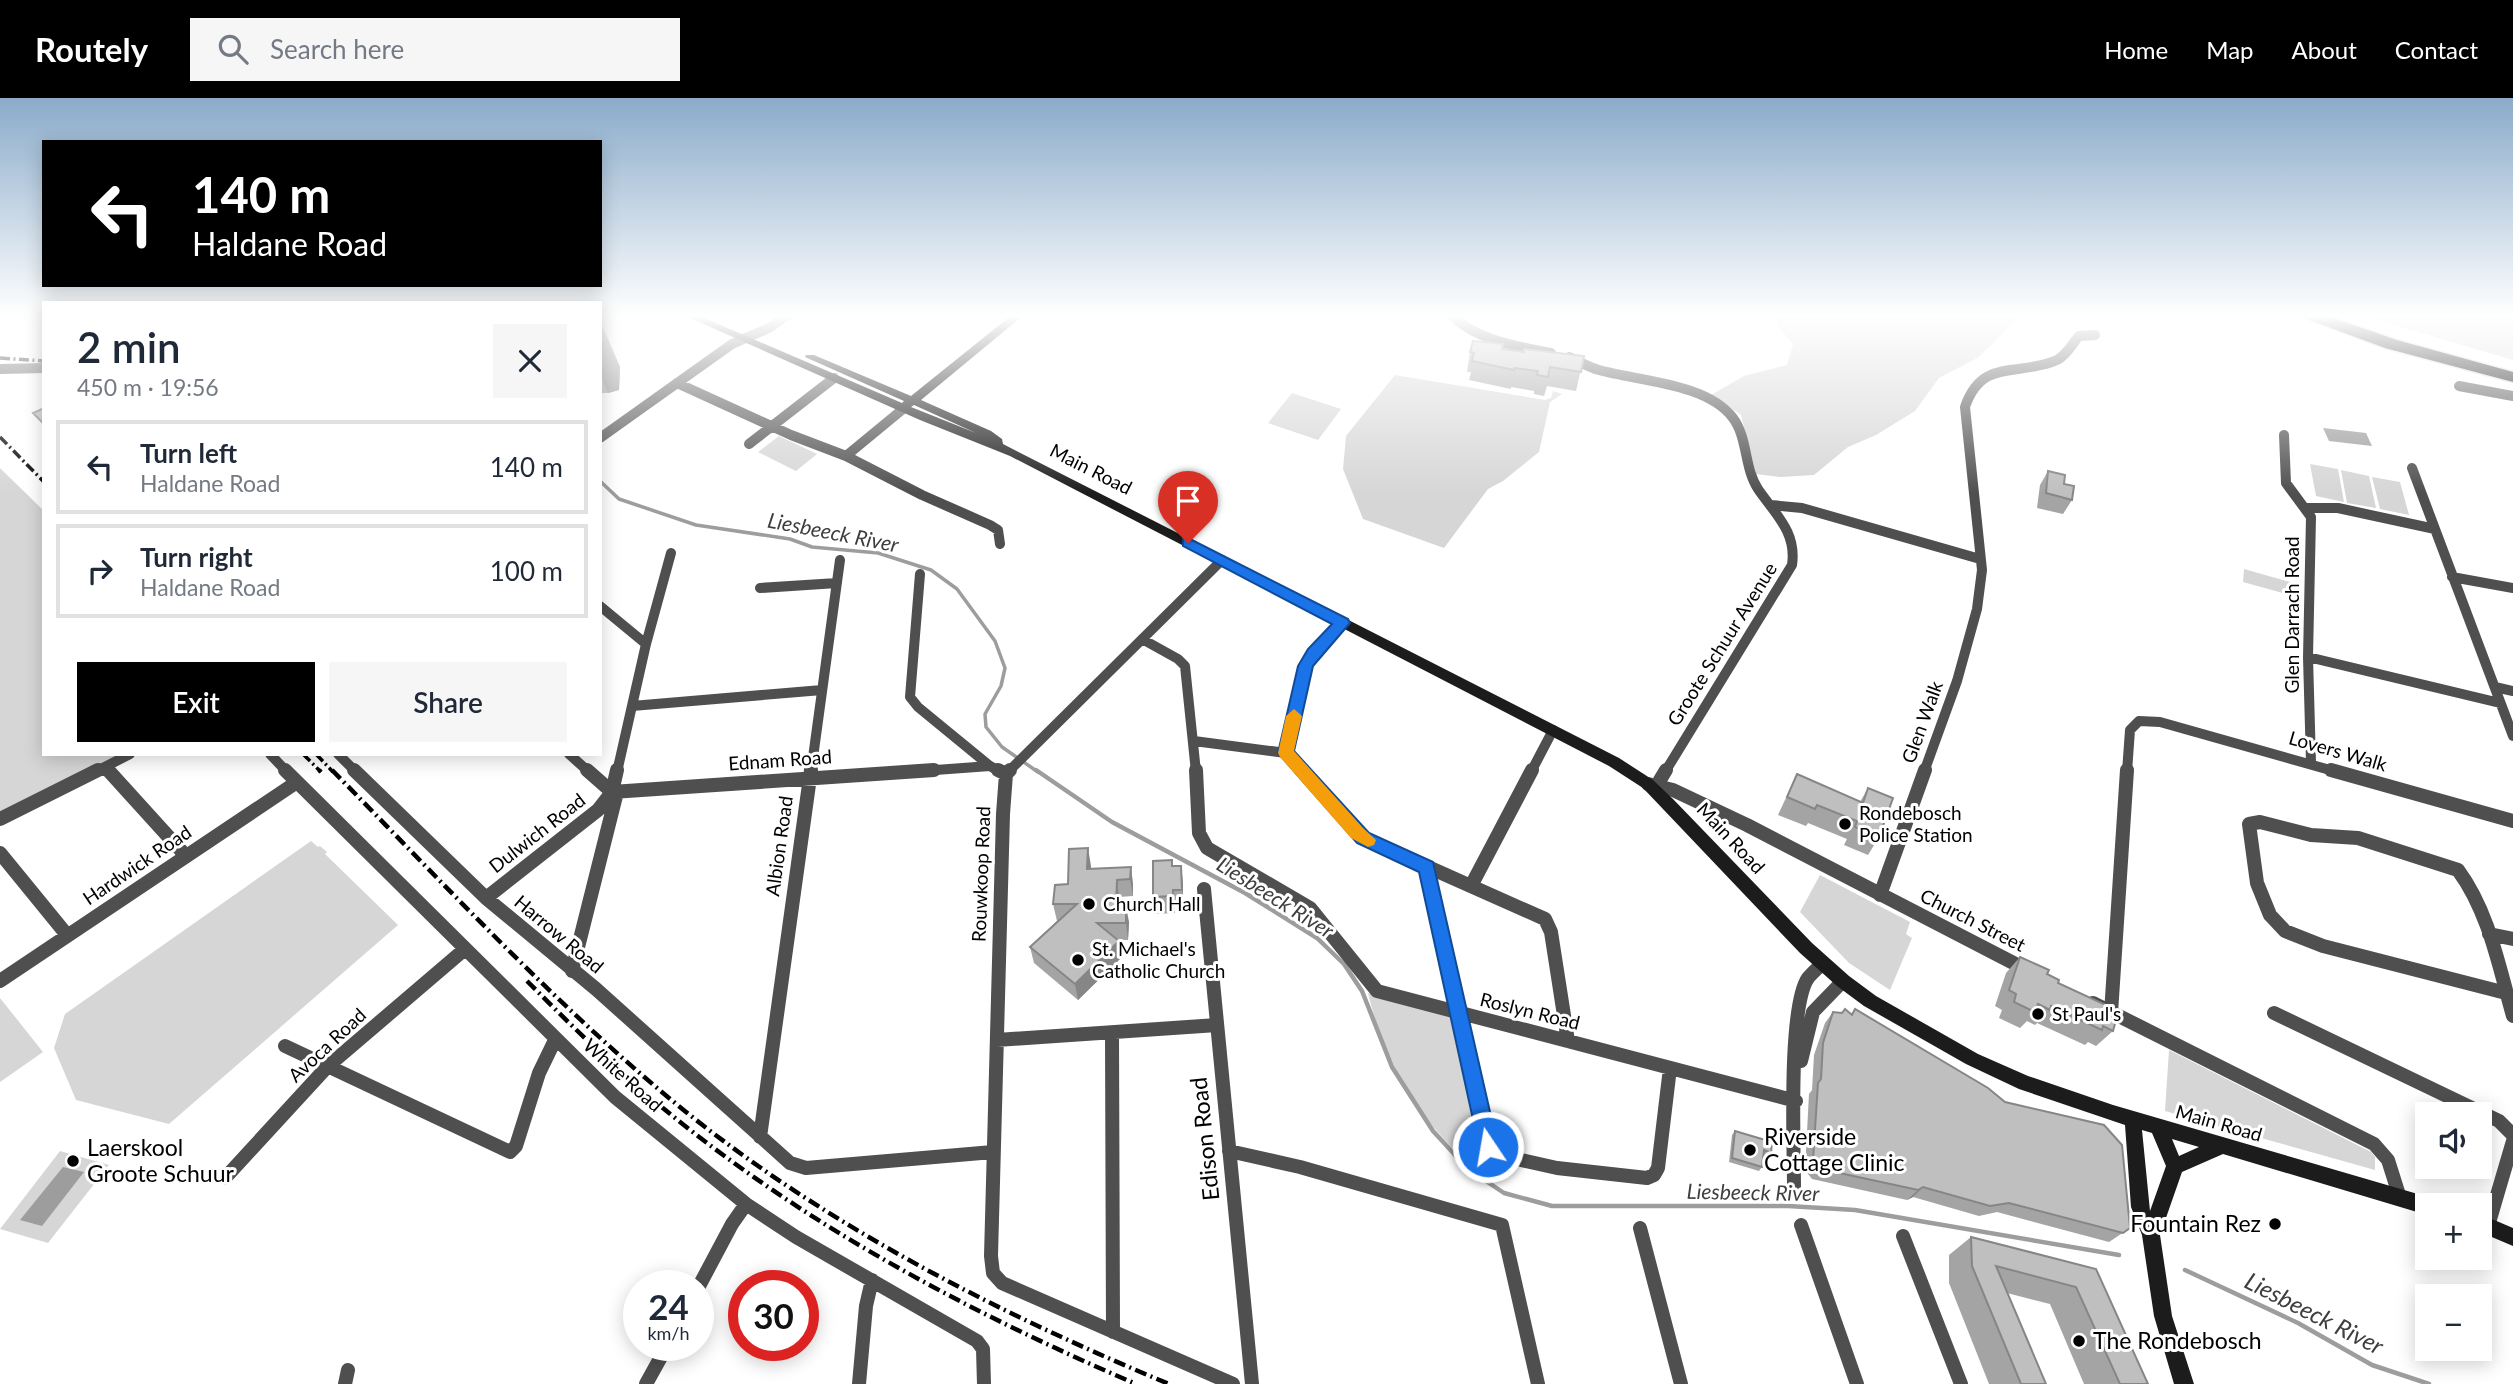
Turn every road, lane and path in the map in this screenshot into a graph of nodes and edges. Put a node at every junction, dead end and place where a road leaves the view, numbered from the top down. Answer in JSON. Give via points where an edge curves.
{"nodes":[{"id":1,"x":690,"y":374,"type":"edge"},
{"id":2,"x":825,"y":374,"type":"edge"},
{"id":3,"x":841,"y":374,"type":"edge"},
{"id":4,"x":946,"y":374,"type":"edge"},
{"id":5,"x":1616,"y":374,"type":"edge"},
{"id":6,"x":1994,"y":374,"type":"edge"},
{"id":7,"x":834,"y":378,"type":"junction"},
{"id":8,"x":677,"y":383,"type":"junction"},
{"id":9,"x":2459,"y":386,"type":"dead end"},
{"id":10,"x":2513,"y":396,"type":"edge"},
{"id":11,"x":908,"y":405,"type":"junction"},
{"id":12,"x":772,"y":426,"type":"junction"},
{"id":13,"x":2284,"y":435,"type":"dead end"},
{"id":14,"x":602,"y":437,"type":"edge"},
{"id":15,"x":749,"y":444,"type":"dead end"},
{"id":16,"x":846,"y":456,"type":"junction"},
{"id":17,"x":2412,"y":468,"type":"dead end"},
{"id":18,"x":1771,"y":505,"type":"junction"},
{"id":19,"x":2305,"y":508,"type":"junction"},
{"id":20,"x":2435,"y":529,"type":"junction"},
{"id":21,"x":1000,"y":544,"type":"dead end"},
{"id":22,"x":671,"y":553,"type":"dead end"},
{"id":23,"x":1980,"y":559,"type":"junction"},
{"id":24,"x":840,"y":560,"type":"dead end"},
{"id":25,"x":1222,"y":560,"type":"junction"},
{"id":26,"x":920,"y":573,"type":"dead end"},
{"id":27,"x":2452,"y":577,"type":"junction"},
{"id":28,"x":837,"y":583,"type":"junction"},
{"id":29,"x":760,"y":588,"type":"dead end"},
{"id":30,"x":2513,"y":588,"type":"edge"},
{"id":31,"x":602,"y":608,"type":"edge"},
{"id":32,"x":1342,"y":623,"type":"junction"},
{"id":33,"x":1142,"y":639,"type":"junction"},
{"id":34,"x":646,"y":644,"type":"junction"},
{"id":35,"x":2308,"y":657,"type":"junction"},
{"id":36,"x":2495,"y":687,"type":"junction"},
{"id":37,"x":822,"y":690,"type":"junction"},
{"id":38,"x":2513,"y":691,"type":"edge"},
{"id":39,"x":2500,"y":704,"type":"junction"},
{"id":40,"x":632,"y":706,"type":"junction"},
{"id":41,"x":1553,"y":730,"type":"junction"},
{"id":42,"x":2513,"y":736,"type":"edge"},
{"id":43,"x":1194,"y":741,"type":"junction"},
{"id":44,"x":1286,"y":753,"type":"junction"},
{"id":45,"x":126,"y":756,"type":"edge"},
{"id":46,"x":272,"y":756,"type":"edge"},
{"id":47,"x":340,"y":756,"type":"edge"},
{"id":48,"x":571,"y":756,"type":"edge"},
{"id":49,"x":2311,"y":763,"type":"junction"},
{"id":50,"x":990,"y":766,"type":"junction"},
{"id":51,"x":105,"y":767,"type":"junction"},
{"id":52,"x":1010,"y":770,"type":"junction"},
{"id":53,"x":810,"y":777,"type":"junction"},
{"id":54,"x":297,"y":782,"type":"junction"},
{"id":55,"x":1652,"y":785,"type":"junction"},
{"id":56,"x":615,"y":792,"type":"junction"},
{"id":57,"x":0,"y":819,"type":"edge"},
{"id":58,"x":2513,"y":821,"type":"edge"},
{"id":59,"x":0,"y":853,"type":"edge"},
{"id":60,"x":186,"y":856,"type":"junction"},
{"id":61,"x":1427,"y":867,"type":"junction"},
{"id":62,"x":1471,"y":886,"type":"junction"},
{"id":63,"x":1204,"y":889,"type":"dead end"},
{"id":64,"x":1881,"y":895,"type":"junction"},
{"id":65,"x":486,"y":898,"type":"junction"},
{"id":66,"x":2489,"y":934,"type":"junction"},
{"id":67,"x":67,"y":935,"type":"junction"},
{"id":68,"x":2513,"y":939,"type":"edge"},
{"id":69,"x":465,"y":949,"type":"junction"},
{"id":70,"x":1823,"y":963,"type":"junction"},
{"id":71,"x":572,"y":971,"type":"junction"},
{"id":72,"x":2038,"y":975,"type":"edge"},
{"id":73,"x":0,"y":981,"type":"edge"},
{"id":74,"x":1843,"y":981,"type":"junction"},
{"id":75,"x":2506,"y":993,"type":"junction"},
{"id":76,"x":2074,"y":994,"type":"edge"},
{"id":77,"x":1459,"y":1013,"type":"junction"},
{"id":78,"x":2111,"y":1013,"type":"junction"},
{"id":79,"x":2274,"y":1013,"type":"dead end"},
{"id":80,"x":2513,"y":1016,"type":"edge"},
{"id":81,"x":1217,"y":1025,"type":"junction"},
{"id":82,"x":1112,"y":1034,"type":"junction"},
{"id":83,"x":555,"y":1040,"type":"junction"},
{"id":84,"x":997,"y":1040,"type":"junction"},
{"id":85,"x":1568,"y":1041,"type":"junction"},
{"id":86,"x":285,"y":1046,"type":"dead end"},
{"id":87,"x":327,"y":1066,"type":"junction"},
{"id":88,"x":1670,"y":1068,"type":"junction"},
{"id":89,"x":1797,"y":1078,"type":"junction"},
{"id":90,"x":1796,"y":1101,"type":"junction"},
{"id":91,"x":2133,"y":1119,"type":"junction"},
{"id":92,"x":2158,"y":1127,"type":"junction"},
{"id":93,"x":2513,"y":1135,"type":"edge"},
{"id":94,"x":760,"y":1137,"type":"junction"},
{"id":95,"x":2513,"y":1141,"type":"edge"},
{"id":96,"x":2221,"y":1146,"type":"junction"},
{"id":97,"x":1229,"y":1151,"type":"junction"},
{"id":98,"x":506,"y":1152,"type":"joint"},
{"id":99,"x":993,"y":1152,"type":"junction"},
{"id":100,"x":2175,"y":1166,"type":"junction"},
{"id":101,"x":225,"y":1178,"type":"dead end"},
{"id":102,"x":1794,"y":1187,"type":"dead end"},
{"id":103,"x":2400,"y":1198,"type":"junction"},
{"id":104,"x":2492,"y":1201,"type":"edge"},
{"id":105,"x":2415,"y":1202,"type":"edge"},
{"id":106,"x":746,"y":1204,"type":"junction"},
{"id":107,"x":1801,"y":1225,"type":"dead end"},
{"id":108,"x":1640,"y":1228,"type":"dead end"},
{"id":109,"x":2492,"y":1228,"type":"edge"},
{"id":110,"x":2151,"y":1235,"type":"junction"},
{"id":111,"x":1903,"y":1236,"type":"dead end"},
{"id":112,"x":2513,"y":1237,"type":"edge"},
{"id":113,"x":708,"y":1270,"type":"edge"},
{"id":114,"x":872,"y":1280,"type":"junction"},
{"id":115,"x":1113,"y":1332,"type":"junction"},
{"id":116,"x":659,"y":1361,"type":"edge"},
{"id":117,"x":985,"y":1378,"type":"edge"},
{"id":118,"x":646,"y":1384,"type":"edge"},
{"id":119,"x":859,"y":1384,"type":"edge"},
{"id":120,"x":1233,"y":1384,"type":"edge"},
{"id":121,"x":1252,"y":1384,"type":"edge"},
{"id":122,"x":1538,"y":1384,"type":"edge"},
{"id":123,"x":1681,"y":1384,"type":"edge"},
{"id":124,"x":1857,"y":1384,"type":"edge"},
{"id":125,"x":1961,"y":1384,"type":"edge"},
{"id":126,"x":2183,"y":1384,"type":"edge"}],
"edges":[{"from":1,"to":8,"type":"street"},
{"from":2,"to":7,"type":"main road","name":"Main Road"},
{"from":3,"to":11,"type":"main road","name":"Main Road"},
{"from":4,"to":11,"type":"main road"},
{"from":5,"to":18,"type":"street","name":"Groote Schuur Avenue","via":[[1690,393],[1721,408],[1735,421],[1748,471]]},
{"from":6,"to":23,"type":"street","name":"Glen Walk","via":[[1970,389],[1965,407]]},
{"from":7,"to":11,"type":"main road","name":"Main Road"},
{"from":7,"to":12,"type":"street"},
{"from":8,"to":12,"type":"street"},
{"from":8,"to":14,"type":"street"},
{"from":9,"to":10,"type":"street"},
{"from":11,"to":16,"type":"street"},
{"from":11,"to":25,"type":"main road","name":"Main Road","via":[[987,433],[1014,453]]},
{"from":12,"to":15,"type":"street"},
{"from":12,"to":16,"type":"street"},
{"from":13,"to":19,"type":"street","name":"Glen Darrach Road","via":[[2286,483]]},
{"from":16,"to":21,"type":"street","via":[[990,525],[1000,534]]},
{"from":17,"to":20,"type":"street"},
{"from":18,"to":23,"type":"street","via":[[1802,508]]},
{"from":18,"to":55,"type":"street","name":"Groote Schuur Avenue","via":[[1794,545],[1792,565]]},
{"from":19,"to":20,"type":"street","via":[[2329,507]]},
{"from":19,"to":35,"type":"street","name":"Glen Darrach Road","via":[[2311,517]]},
{"from":20,"to":27,"type":"street"},
{"from":22,"to":34,"type":"street","name":"Dulwich Road"},
{"from":23,"to":64,"type":"street","name":"Glen Walk","via":[[1981,590],[1965,655]]},
{"from":24,"to":28,"type":"street","name":"Albion Road"},
{"from":25,"to":32,"type":"main road","name":"Main Road"},
{"from":25,"to":33,"type":"street"},
{"from":26,"to":50,"type":"street","via":[[910,697]]},
{"from":27,"to":30,"type":"street"},
{"from":27,"to":36,"type":"street"},
{"from":28,"to":29,"type":"street"},
{"from":28,"to":37,"type":"street","name":"Albion Road"},
{"from":31,"to":34,"type":"street"},
{"from":32,"to":41,"type":"main road","name":"Main Road"},
{"from":32,"to":44,"type":"street","via":[[1305,666]]},
{"from":33,"to":43,"type":"street","name":"Roslyn Road","via":[[1185,666]]},
{"from":33,"to":52,"type":"street"},
{"from":34,"to":40,"type":"street","name":"Dulwich Road"},
{"from":35,"to":39,"type":"street"},
{"from":35,"to":49,"type":"street","name":"Glen Darrach Road"},
{"from":36,"to":38,"type":"street"},
{"from":36,"to":39,"type":"street"},
{"from":37,"to":40,"type":"street"},
{"from":37,"to":53,"type":"street","name":"Albion Road"},
{"from":39,"to":42,"type":"street"},
{"from":40,"to":56,"type":"street","name":"Dulwich Road"},
{"from":41,"to":55,"type":"main road","name":"Main Road"},
{"from":41,"to":62,"type":"street"},
{"from":43,"to":44,"type":"street"},
{"from":43,"to":77,"type":"street","name":"Roslyn Road","via":[[1199,833],[1208,848],[1310,908],[1377,991]]},
{"from":44,"to":61,"type":"street","via":[[1363,838]]},
{"from":45,"to":51,"type":"street"},
{"from":46,"to":54,"type":"street","name":"White Road"},
{"from":47,"to":65,"type":"street","name":"Harrow Road"},
{"from":48,"to":56,"type":"street"},
{"from":49,"to":58,"type":"street","name":"Lovers Walk"},
{"from":49,"to":78,"type":"street","name":"Lovers Walk","via":[[2151,720],[2139,721],[2130,730]]},
{"from":50,"to":52,"type":"street"},
{"from":50,"to":53,"type":"street","name":"Ednam Road"},
{"from":51,"to":57,"type":"street"},
{"from":51,"to":60,"type":"street"},
{"from":52,"to":84,"type":"street","name":"Rouwkoop Road","via":[[1003,814]]},
{"from":53,"to":56,"type":"street","name":"Ednam Road"},
{"from":53,"to":94,"type":"street","name":"Albion Road"},
{"from":54,"to":60,"type":"street","name":"Hardwick Road"},
{"from":54,"to":69,"type":"street","name":"White Road"},
{"from":55,"to":64,"type":"street","name":"Church Street","via":[[1725,815]]},
{"from":55,"to":70,"type":"main road","name":"Main Road"},
{"from":56,"to":65,"type":"street","name":"Dulwich Road"},
{"from":56,"to":71,"type":"street"},
{"from":59,"to":67,"type":"street"},
{"from":60,"to":67,"type":"street","name":"Hardwick Road"},
{"from":61,"to":62,"type":"street"},
{"from":61,"to":77,"type":"street"},
{"from":62,"to":85,"type":"street","via":[[1540,915],[1549,924]]},
{"from":63,"to":81,"type":"street","name":"Edison Road"},
{"from":64,"to":72,"type":"street","name":"Church Street"},
{"from":65,"to":71,"type":"street","name":"Harrow Road"},
{"from":66,"to":68,"type":"street"},
{"from":66,"to":75,"type":"street"},
{"from":66,"to":75,"type":"street","via":[[2464,876],[2453,867],[2358,838],[2249,824],[2257,883],[2270,915],[2285,931],[2323,946]]},
{"from":67,"to":73,"type":"street","name":"Hardwick Road"},
{"from":69,"to":83,"type":"street","name":"White Road"},
{"from":69,"to":87,"type":"street","name":"Avoca Road"},
{"from":70,"to":74,"type":"main road","name":"Main Road"},
{"from":70,"to":89,"type":"street","via":[[1807,979],[1801,995]]},
{"from":71,"to":94,"type":"street","name":"Harrow Road"},
{"from":74,"to":89,"type":"street","via":[[1813,1012]]},
{"from":74,"to":91,"type":"main road","name":"Main Road","via":[[1870,1001],[1999,1072]]},
{"from":75,"to":80,"type":"street"},
{"from":76,"to":78,"type":"street"},
{"from":77,"to":85,"type":"street","name":"Roslyn Road"},
{"from":77,"to":88,"type":"street","via":[[1488,1147],[1494,1154],[1557,1168],[1654,1175]]},
{"from":78,"to":103,"type":"street","via":[[2374,1144],[2388,1160]]},
{"from":79,"to":93,"type":"street","via":[[2499,1121]]},
{"from":81,"to":82,"type":"street"},
{"from":81,"to":97,"type":"street","name":"Edison Road"},
{"from":82,"to":84,"type":"street"},
{"from":82,"to":115,"type":"street"},
{"from":83,"to":98,"type":"street","via":[[539,1073],[516,1146]]},
{"from":83,"to":106,"type":"street","name":"White Road","via":[[615,1097]]},
{"from":84,"to":99,"type":"street","name":"Rouwkoop Road"},
{"from":85,"to":88,"type":"street","name":"Roslyn Road"},
{"from":86,"to":87,"type":"street"},
{"from":87,"to":98,"type":"street"},
{"from":87,"to":101,"type":"street","name":"Avoca Road"},
{"from":88,"to":90,"type":"street","name":"Roslyn Road"},
{"from":89,"to":90,"type":"street"},
{"from":90,"to":102,"type":"street"},
{"from":91,"to":92,"type":"main road","name":"Main Road"},
{"from":91,"to":110,"type":"main road","via":[[2140,1207]]},
{"from":92,"to":96,"type":"main road","name":"Main Road"},
{"from":92,"to":100,"type":"main road"},
{"from":94,"to":99,"type":"street","name":"Harrow Road","via":[[790,1163],[806,1168]]},
{"from":95,"to":104,"type":"street"},
{"from":96,"to":100,"type":"main road"},
{"from":96,"to":103,"type":"main road","name":"Main Road"},
{"from":97,"to":121,"type":"street","name":"Edison Road"},
{"from":97,"to":122,"type":"street","via":[[1502,1225]]},
{"from":99,"to":115,"type":"street","name":"Rouwkoop Road","via":[[991,1266],[997,1278]]},
{"from":100,"to":110,"type":"main road"},
{"from":103,"to":105,"type":"main road","name":"Main Road"},
{"from":106,"to":113,"type":"street"},
{"from":106,"to":114,"type":"street","name":"White Road"},
{"from":107,"to":124,"type":"street"},
{"from":108,"to":123,"type":"street"},
{"from":109,"to":112,"type":"main road"},
{"from":110,"to":126,"type":"main road","via":[[2163,1317]]},
{"from":111,"to":125,"type":"street"},
{"from":114,"to":117,"type":"street","name":"White Road","via":[[977,1341],[983,1349]]},
{"from":114,"to":119,"type":"street"},
{"from":115,"to":120,"type":"street"},
{"from":116,"to":118,"type":"street"}]}
